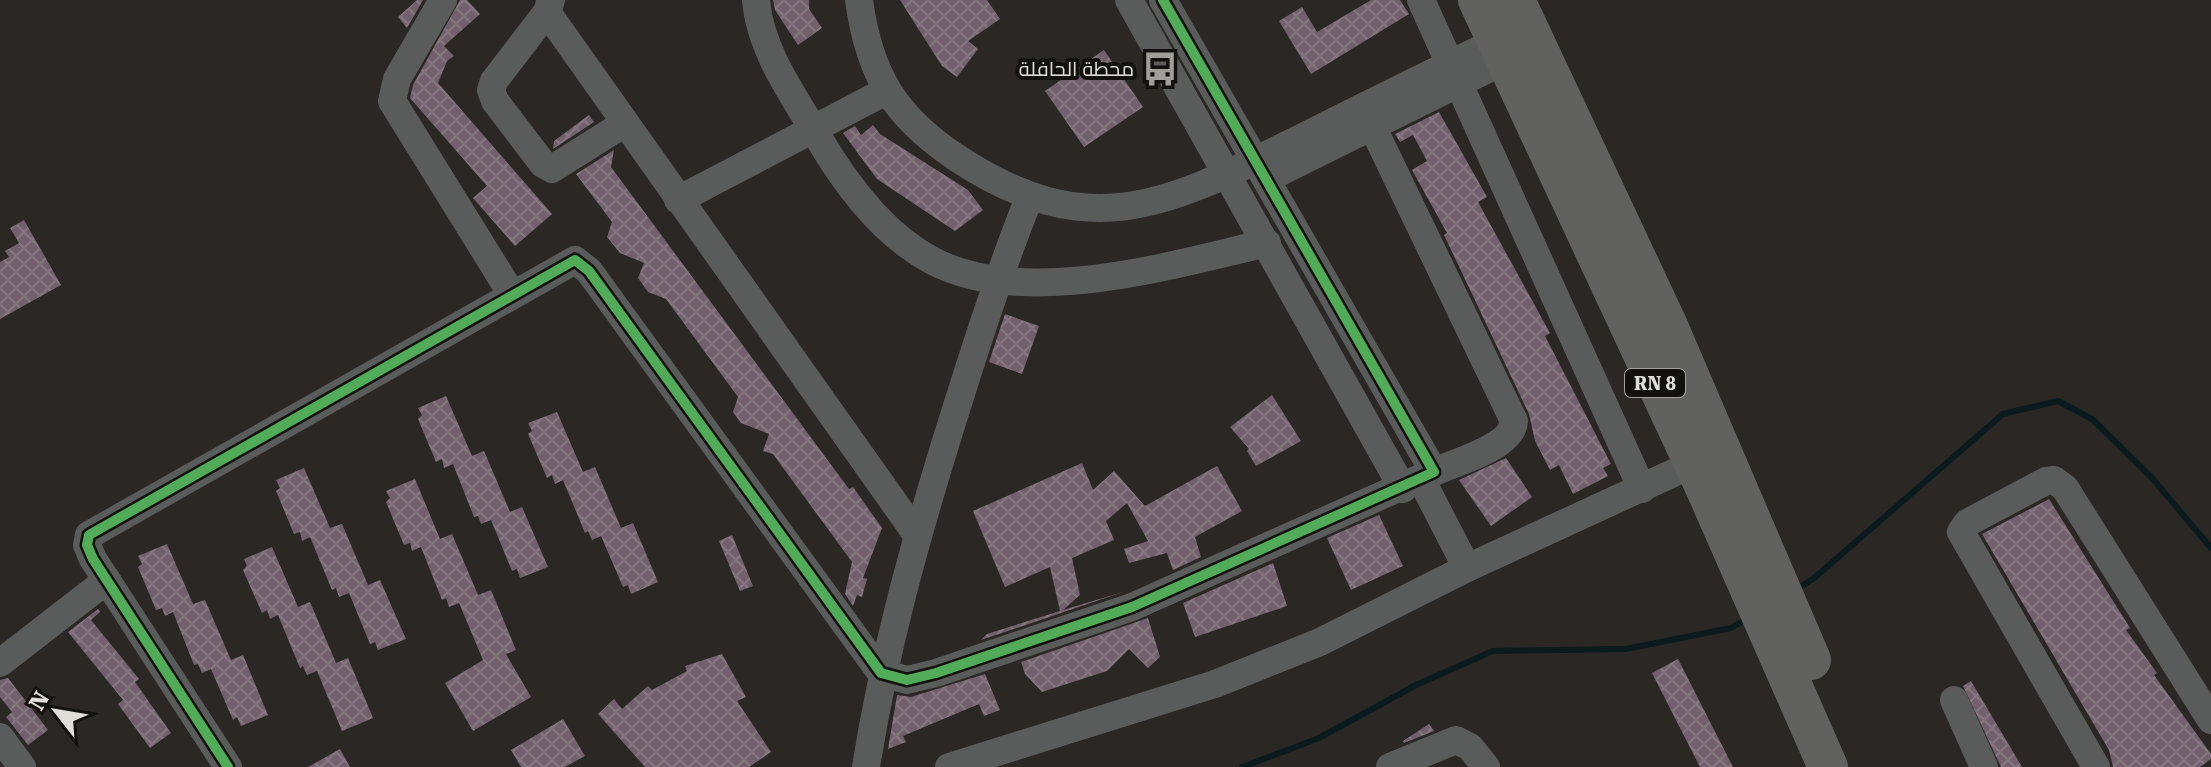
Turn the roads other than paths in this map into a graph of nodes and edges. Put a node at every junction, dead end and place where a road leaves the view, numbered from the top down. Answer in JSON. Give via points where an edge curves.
{"nodes":[{"id":1,"x":443,"y":0,"type":"edge"},
{"id":2,"x":756,"y":0,"type":"edge"},
{"id":3,"x":859,"y":0,"type":"edge"},
{"id":4,"x":1163,"y":0,"type":"edge"},
{"id":5,"x":1421,"y":0,"type":"edge"},
{"id":6,"x":1478,"y":0,"type":"edge"},
{"id":7,"x":1515,"y":0,"type":"edge"},
{"id":8,"x":1139,"y":3,"type":"edge"},
{"id":9,"x":549,"y":6,"type":"edge"},
{"id":10,"x":1502,"y":50,"type":"junction"},
{"id":11,"x":1453,"y":75,"type":"junction"},
{"id":12,"x":886,"y":91,"type":"junction"},
{"id":13,"x":1368,"y":118,"type":"junction"},
{"id":14,"x":625,"y":123,"type":"junction"},
{"id":15,"x":813,"y":129,"type":"junction"},
{"id":16,"x":1260,"y":170,"type":"junction"},
{"id":17,"x":1228,"y":174,"type":"junction"},
{"id":18,"x":1029,"y":198,"type":"junction"},
{"id":19,"x":678,"y":200,"type":"junction"},
{"id":20,"x":1267,"y":243,"type":"junction"},
{"id":21,"x":996,"y":281,"type":"junction"},
{"id":22,"x":511,"y":293,"type":"junction"},
{"id":23,"x":1693,"y":464,"type":"junction"},
{"id":24,"x":1419,"y":480,"type":"junction"},
{"id":25,"x":1642,"y":489,"type":"junction"},
{"id":26,"x":917,"y":535,"type":"junction"},
{"id":27,"x":1467,"y":568,"type":"junction"},
{"id":28,"x":107,"y":580,"type":"junction"},
{"id":29,"x":0,"y":663,"type":"edge"},
{"id":30,"x":881,"y":673,"type":"junction"},
{"id":31,"x":1954,"y":700,"type":"dead end"},
{"id":32,"x":2211,"y":720,"type":"edge"},
{"id":33,"x":0,"y":737,"type":"edge"},
{"id":34,"x":22,"y":767,"type":"edge"},
{"id":35,"x":228,"y":767,"type":"edge"},
{"id":36,"x":866,"y":767,"type":"edge"},
{"id":37,"x":949,"y":767,"type":"edge"},
{"id":38,"x":1390,"y":767,"type":"edge"},
{"id":39,"x":1486,"y":767,"type":"edge"},
{"id":40,"x":1828,"y":767,"type":"edge"},
{"id":41,"x":1856,"y":767,"type":"edge"},
{"id":42,"x":1984,"y":767,"type":"edge"},
{"id":43,"x":2096,"y":767,"type":"edge"}],
"edges":[{"from":1,"to":22,"type":"street","via":[[397,79],[392,101]]},
{"from":2,"to":15,"type":"street","via":[[778,69]]},
{"from":3,"to":12,"type":"street","via":[[871,61]]},
{"from":4,"to":16,"type":"street"},
{"from":5,"to":11,"type":"street"},
{"from":6,"to":10,"type":"highway","number":"RN 8"},
{"from":7,"to":41,"type":"highway","number":"RN 8","via":[[1667,324]]},
{"from":8,"to":17,"type":"street"},
{"from":9,"to":14,"type":"street"},
{"from":9,"to":14,"type":"street","via":[[494,81],[495,101],[552,169]]},
{"from":10,"to":11,"type":"street"},
{"from":10,"to":23,"type":"highway","number":"RN 8"},
{"from":11,"to":13,"type":"street"},
{"from":11,"to":25,"type":"street"},
{"from":12,"to":15,"type":"street"},
{"from":12,"to":18,"type":"street","via":[[909,122],[936,144]]},
{"from":13,"to":16,"type":"street"},
{"from":13,"to":24,"type":"street","via":[[1514,421],[1504,441]]},
{"from":14,"to":19,"type":"street"},
{"from":15,"to":19,"type":"street"},
{"from":15,"to":21,"type":"street","via":[[888,228],[933,261]]},
{"from":16,"to":17,"type":"street"},
{"from":16,"to":24,"type":"street"},
{"from":17,"to":18,"type":"street","via":[[1202,188],[1129,206],[1080,208]]},
{"from":17,"to":20,"type":"street"},
{"from":18,"to":21,"type":"street"},
{"from":19,"to":26,"type":"street"},
{"from":20,"to":21,"type":"street","via":[[1138,271],[1069,280]]},
{"from":20,"to":24,"type":"street"},
{"from":21,"to":26,"type":"street"},
{"from":22,"to":28,"type":"street","via":[[96,529],[87,545]]},
{"from":22,"to":30,"type":"street","via":[[570,261],[584,265]]},
{"from":23,"to":25,"type":"street"},
{"from":23,"to":40,"type":"highway","number":"RN 8"},
{"from":24,"to":27,"type":"street"},
{"from":24,"to":30,"type":"street","via":[[1132,607],[922,677],[900,680]]},
{"from":25,"to":27,"type":"street"},
{"from":26,"to":30,"type":"street"},
{"from":27,"to":37,"type":"street","via":[[1320,642],[1215,684]]},
{"from":28,"to":29,"type":"street"},
{"from":28,"to":35,"type":"street"},
{"from":30,"to":36,"type":"street"},
{"from":31,"to":42,"type":"street"},
{"from":32,"to":43,"type":"street","via":[[2065,488],[2046,481],[1967,523],[1961,536]]},
{"from":33,"to":34,"type":"street"},
{"from":38,"to":39,"type":"street","via":[[1456,740],[1470,747]]}]}
